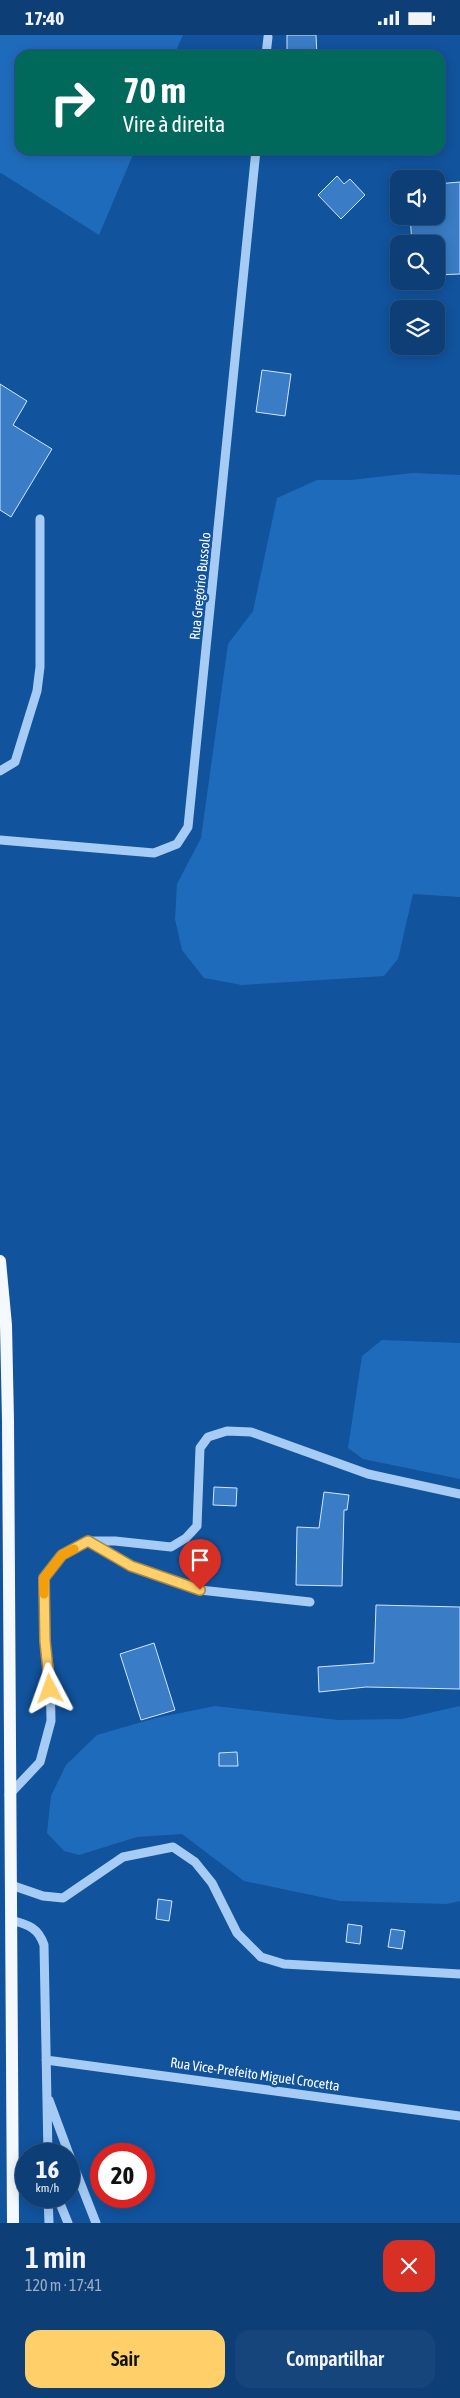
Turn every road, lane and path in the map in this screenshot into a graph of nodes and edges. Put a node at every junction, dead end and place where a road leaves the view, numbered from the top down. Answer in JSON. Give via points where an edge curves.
{"nodes":[{"id":1,"x":268,"y":37,"type":"dead end"},
{"id":2,"x":267,"y":50,"type":"edge"},
{"id":3,"x":255,"y":155,"type":"edge"},
{"id":4,"x":40,"y":519,"type":"dead end"},
{"id":5,"x":0,"y":771,"type":"edge"},
{"id":6,"x":0,"y":840,"type":"edge"},
{"id":7,"x":0,"y":1261,"type":"edge"},
{"id":8,"x":460,"y":1494,"type":"edge"},
{"id":9,"x":88,"y":1541,"type":"junction"},
{"id":10,"x":310,"y":1602,"type":"dead end"},
{"id":11,"x":10,"y":1795,"type":"junction"},
{"id":12,"x":11,"y":1885,"type":"junction"},
{"id":13,"x":11,"y":1920,"type":"junction"},
{"id":14,"x":460,"y":1974,"type":"edge"},
{"id":15,"x":46,"y":2060,"type":"junction"},
{"id":16,"x":46,"y":2092,"type":"junction"},
{"id":17,"x":460,"y":2116,"type":"edge"},
{"id":18,"x":48,"y":2143,"type":"edge"},
{"id":19,"x":65,"y":2143,"type":"edge"},
{"id":20,"x":80,"y":2182,"type":"edge"},
{"id":21,"x":48,"y":2208,"type":"edge"},
{"id":22,"x":62,"y":2208,"type":"edge"},
{"id":23,"x":13,"y":2223,"type":"edge"},
{"id":24,"x":49,"y":2223,"type":"edge"},
{"id":25,"x":68,"y":2223,"type":"edge"},
{"id":26,"x":96,"y":2223,"type":"edge"}],
"edges":[{"from":1,"to":2,"type":"street"},
{"from":3,"to":6,"type":"street","name":"Rua Gregório Bussolo","via":[[188,827],[177,844],[154,853]]},
{"from":4,"to":5,"type":"street","via":[[40,667],[37,691],[15,762]]},
{"from":7,"to":11,"type":"main road","via":[[6,1325],[8,1421]]},
{"from":8,"to":9,"type":"street","via":[[368,1474],[251,1432],[227,1431],[208,1437],[200,1448],[197,1526],[186,1538],[171,1547]]},
{"from":9,"to":10,"type":"street","via":[[131,1566],[200,1590]]},
{"from":9,"to":11,"type":"street","via":[[62,1555],[44,1578],[51,1721],[40,1762]]},
{"from":11,"to":12,"type":"main road"},
{"from":12,"to":13,"type":"main road"},
{"from":12,"to":14,"type":"street","via":[[43,1897],[63,1898],[123,1857],[174,1847],[195,1861],[207,1876],[238,1933],[261,1957],[284,1964]]},
{"from":13,"to":15,"type":"street","via":[[34,1927],[44,1945]]},
{"from":13,"to":23,"type":"main road"},
{"from":15,"to":16,"type":"street"},
{"from":15,"to":17,"type":"street","name":"Rua Vice-Prefeito Miguel Crocetta"},
{"from":16,"to":18,"type":"street"},
{"from":16,"to":19,"type":"street"},
{"from":20,"to":26,"type":"street"},
{"from":21,"to":24,"type":"street"},
{"from":22,"to":25,"type":"street"}]}
